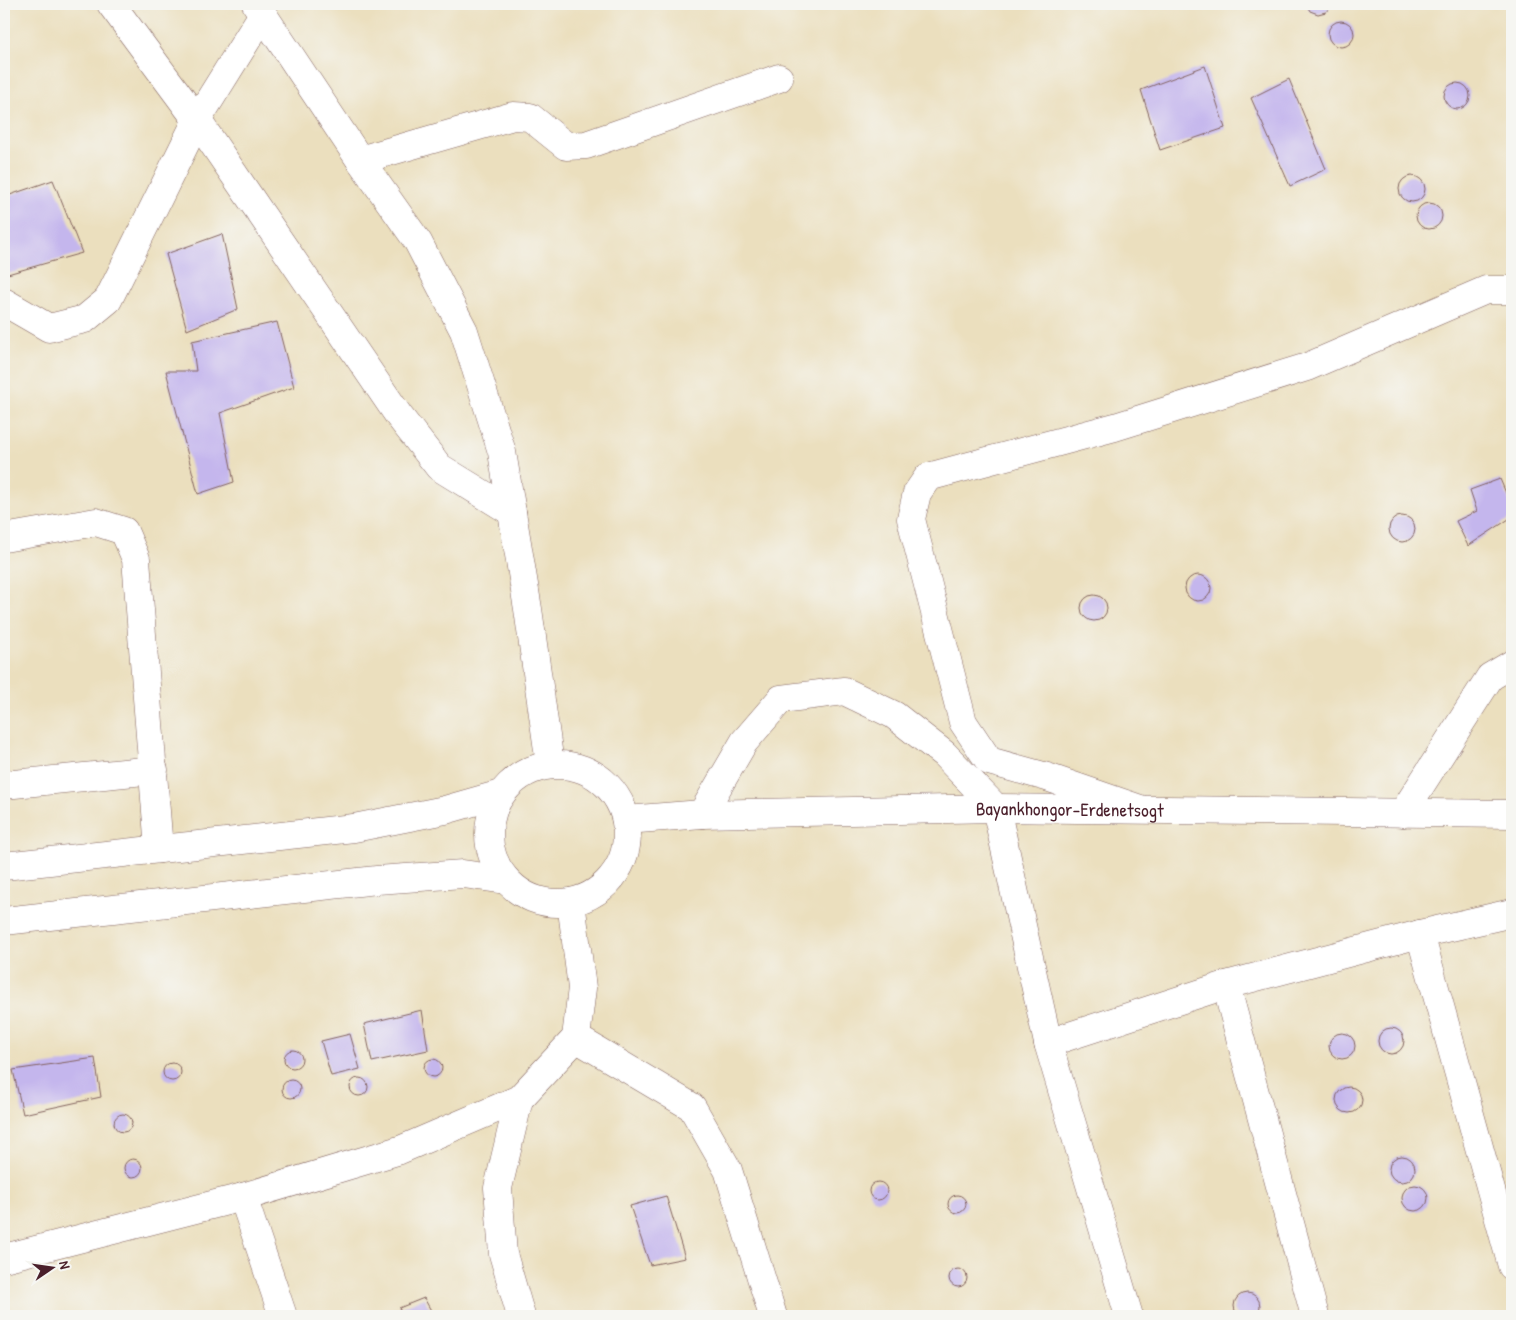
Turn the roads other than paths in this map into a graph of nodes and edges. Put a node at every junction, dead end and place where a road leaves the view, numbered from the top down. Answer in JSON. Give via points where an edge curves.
{"nodes":[{"id":1,"x":111,"y":4,"type":"edge"},
{"id":2,"x":259,"y":9,"type":"edge"},
{"id":3,"x":778,"y":78,"type":"dead end"},
{"id":4,"x":197,"y":120,"type":"junction"},
{"id":5,"x":360,"y":160,"type":"junction"},
{"id":6,"x":1512,"y":290,"type":"edge"},
{"id":7,"x":4,"y":302,"type":"edge"},
{"id":8,"x":512,"y":512,"type":"junction"},
{"id":9,"x":4,"y":538,"type":"edge"},
{"id":10,"x":1512,"y":664,"type":"edge"},
{"id":11,"x":550,"y":764,"type":"junction"},
{"id":12,"x":154,"y":770,"type":"junction"},
{"id":13,"x":4,"y":785,"type":"edge"},
{"id":14,"x":501,"y":794,"type":"junction"},
{"id":15,"x":996,"y":808,"type":"junction"},
{"id":16,"x":1140,"y":810,"type":"junction"},
{"id":17,"x":1404,"y":812,"type":"junction"},
{"id":18,"x":702,"y":814,"type":"junction"},
{"id":19,"x":1512,"y":814,"type":"edge"},
{"id":20,"x":626,"y":820,"type":"junction"},
{"id":21,"x":160,"y":849,"type":"junction"},
{"id":22,"x":4,"y":866,"type":"edge"},
{"id":23,"x":506,"y":880,"type":"junction"},
{"id":24,"x":571,"y":902,"type":"junction"},
{"id":25,"x":1512,"y":913,"type":"edge"},
{"id":26,"x":4,"y":920,"type":"edge"},
{"id":27,"x":1420,"y":934,"type":"junction"},
{"id":28,"x":1226,"y":985,"type":"junction"},
{"id":29,"x":576,"y":1038,"type":"junction"},
{"id":30,"x":1048,"y":1043,"type":"junction"},
{"id":31,"x":519,"y":1099,"type":"junction"},
{"id":32,"x":244,"y":1197,"type":"junction"},
{"id":33,"x":4,"y":1258,"type":"edge"},
{"id":34,"x":1512,"y":1266,"type":"edge"},
{"id":35,"x":283,"y":1316,"type":"edge"},
{"id":36,"x":521,"y":1316,"type":"edge"},
{"id":37,"x":773,"y":1316,"type":"edge"},
{"id":38,"x":1129,"y":1316,"type":"edge"},
{"id":39,"x":1315,"y":1316,"type":"edge"}],
"edges":[{"from":1,"to":4,"type":"street"},
{"from":2,"to":4,"type":"street"},
{"from":2,"to":5,"type":"street"},
{"from":3,"to":5,"type":"street","via":[[586,145],[566,146],[530,117],[513,116]]},
{"from":4,"to":7,"type":"street","via":[[108,300],[86,319],[49,328]]},
{"from":4,"to":8,"type":"street","via":[[400,416],[439,467]]},
{"from":5,"to":8,"type":"street","via":[[418,242],[464,331],[502,452]]},
{"from":6,"to":16,"type":"street","via":[[1486,290],[1307,367],[1115,427],[928,477],[917,493],[911,519],[963,722],[989,761],[1047,777]]},
{"from":8,"to":11,"type":"street"},
{"from":9,"to":12,"type":"street","via":[[96,522],[124,531],[136,559]]},
{"from":10,"to":17,"type":"street","via":[[1490,677]]},
{"from":11,"to":14,"type":"street","via":[[516,778]]},
{"from":11,"to":20,"type":"street","via":[[576,766],[599,777],[616,796]]},
{"from":12,"to":13,"type":"street"},
{"from":12,"to":21,"type":"street"},
{"from":14,"to":21,"type":"street","via":[[445,810],[354,828]]},
{"from":14,"to":23,"type":"street","via":[[491,815],[488,838],[494,860]]},
{"from":15,"to":16,"type":"street","name":"Bayankhongor-Erdenetsogt"},
{"from":15,"to":18,"type":"street","name":"Bayankhongor-Erdenetsogt"},
{"from":15,"to":18,"type":"street","via":[[944,754],[894,715],[844,692],[781,699],[744,742]]},
{"from":15,"to":30,"type":"street"},
{"from":16,"to":17,"type":"street","name":"Bayankhongor-Erdenetsogt"},
{"from":17,"to":19,"type":"street","name":"Bayankhongor-Erdenetsogt"},
{"from":18,"to":20,"type":"street","name":"Bayankhongor-Erdenetsogt"},
{"from":20,"to":24,"type":"street","via":[[626,848],[616,873],[596,892]]},
{"from":21,"to":22,"type":"street"},
{"from":23,"to":24,"type":"street","via":[[540,900]]},
{"from":23,"to":26,"type":"street","via":[[463,874],[378,880]]},
{"from":24,"to":29,"type":"street","via":[[582,988]]},
{"from":25,"to":27,"type":"street"},
{"from":27,"to":28,"type":"street"},
{"from":27,"to":34,"type":"street"},
{"from":28,"to":30,"type":"street"},
{"from":28,"to":39,"type":"street"},
{"from":29,"to":31,"type":"street"},
{"from":29,"to":37,"type":"street","via":[[692,1107],[728,1170]]},
{"from":30,"to":38,"type":"street"},
{"from":31,"to":32,"type":"street","via":[[400,1150]]},
{"from":31,"to":36,"type":"street","via":[[498,1188],[503,1254]]},
{"from":32,"to":33,"type":"street"},
{"from":32,"to":35,"type":"street"}]}
